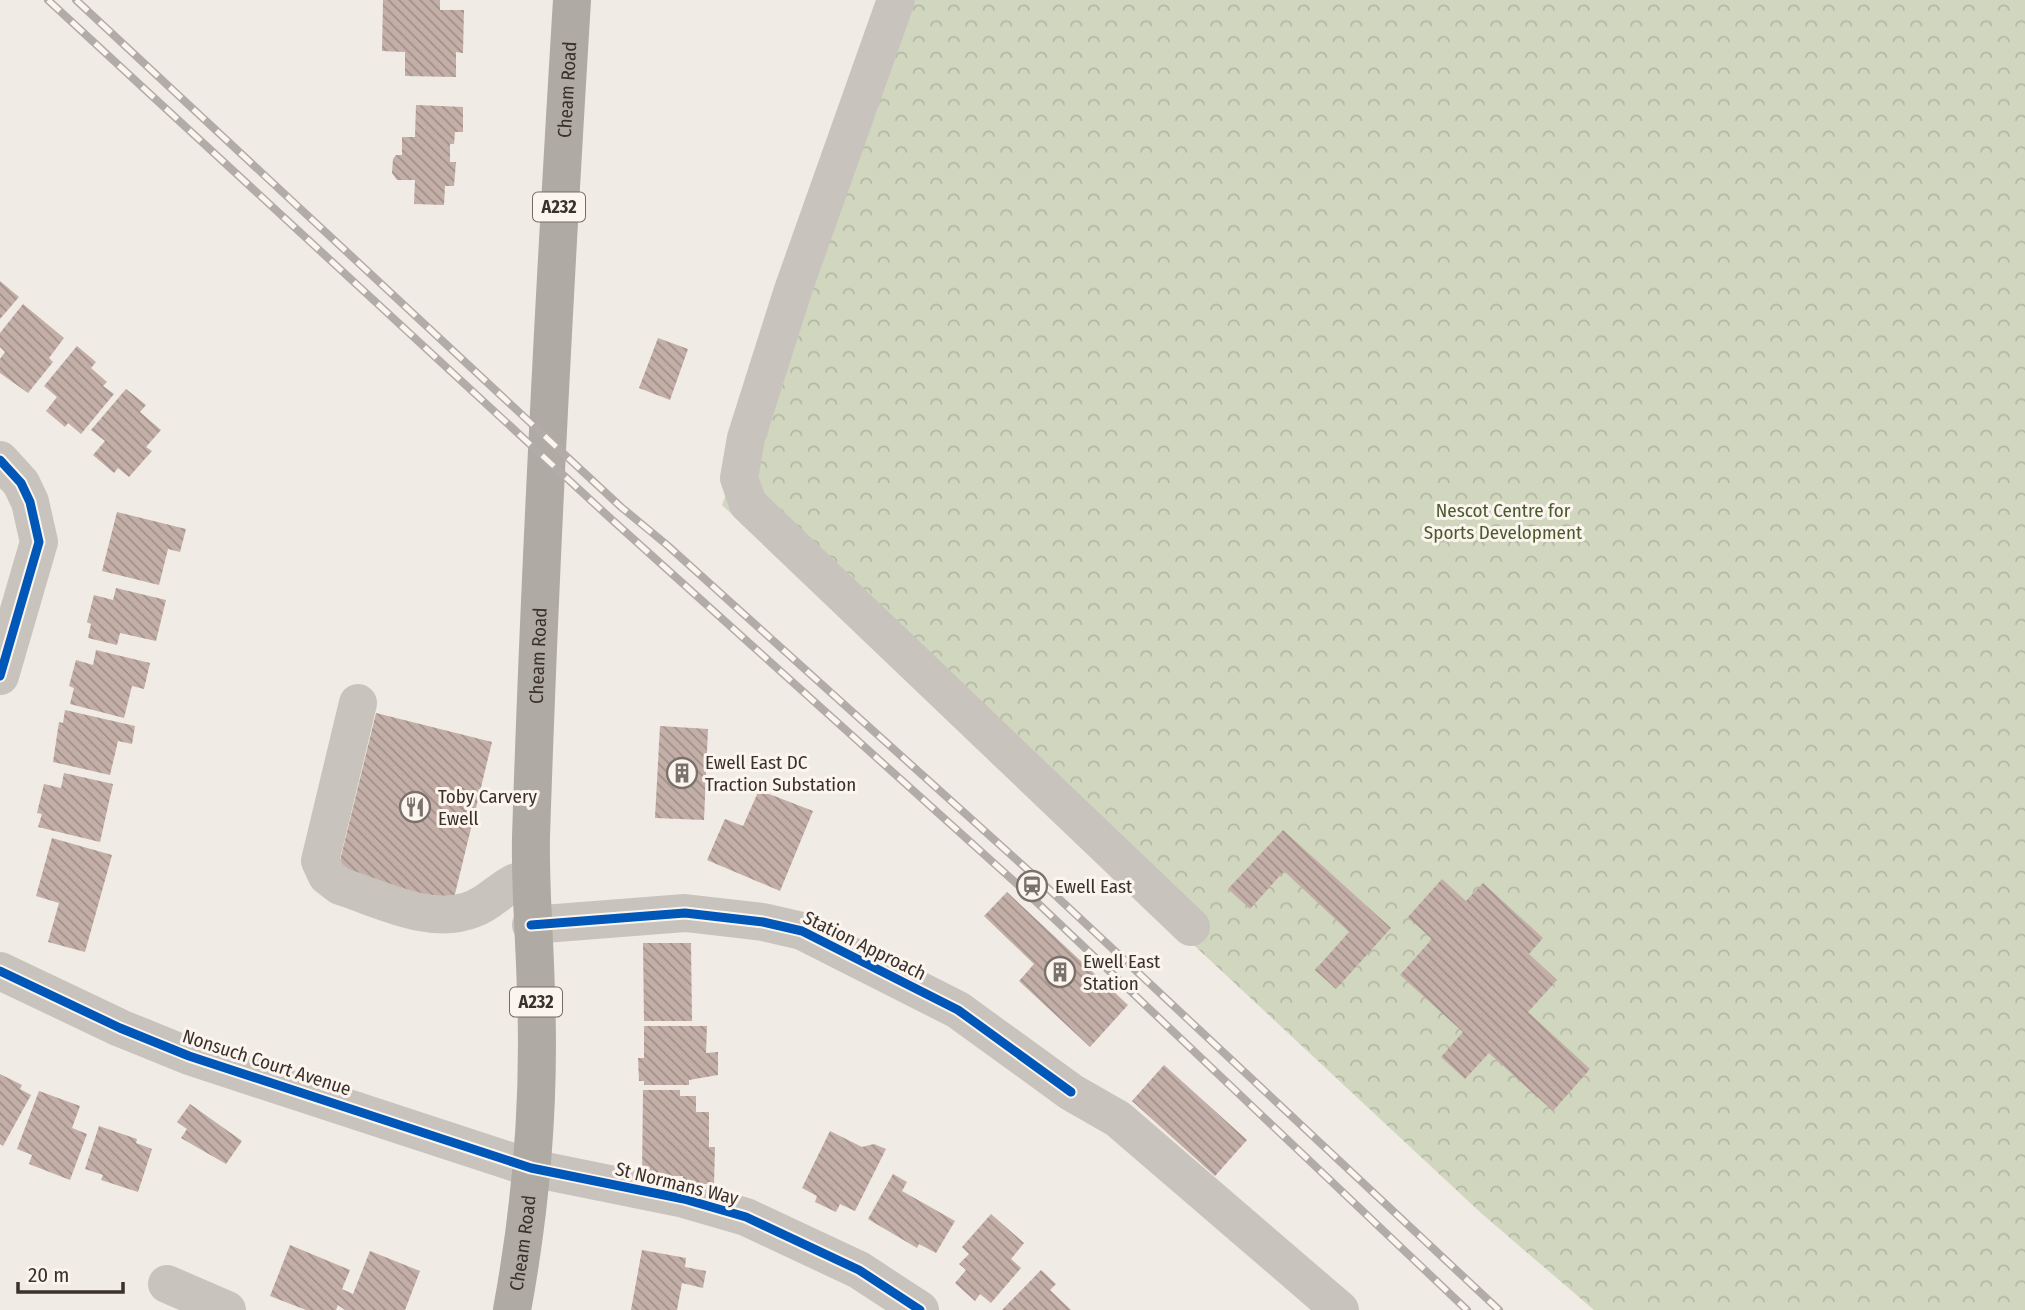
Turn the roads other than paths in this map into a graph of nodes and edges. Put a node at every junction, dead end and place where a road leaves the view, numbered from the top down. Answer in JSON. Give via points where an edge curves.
{"nodes":[{"id":1,"x":572,"y":0,"type":"edge"},
{"id":2,"x":896,"y":0,"type":"edge"},
{"id":3,"x":0,"y":460,"type":"edge"},
{"id":4,"x":0,"y":676,"type":"edge"},
{"id":5,"x":358,"y":703,"type":"dead end"},
{"id":6,"x":530,"y":879,"type":"junction"},
{"id":7,"x":531,"y":925,"type":"junction"},
{"id":8,"x":1191,"y":928,"type":"dead end"},
{"id":9,"x":0,"y":971,"type":"edge"},
{"id":10,"x":531,"y":1168,"type":"junction"},
{"id":11,"x":167,"y":1284,"type":"dead end"},
{"id":12,"x":227,"y":1310,"type":"edge"},
{"id":13,"x":512,"y":1310,"type":"edge"},
{"id":14,"x":920,"y":1310,"type":"edge"},
{"id":15,"x":1340,"y":1310,"type":"edge"}],
"edges":[{"from":1,"to":6,"type":"highway","name":"Cheam Road","number":"A232","via":[[541,524]]},
{"from":2,"to":8,"type":"street","via":[[746,438],[739,478],[744,494],[748,504]]},
{"from":3,"to":4,"type":"street","via":[[30,502],[39,542]]},
{"from":5,"to":6,"type":"street","via":[[320,861],[327,876],[340,887],[438,917],[474,909],[515,880]]},
{"from":6,"to":7,"type":"highway","name":"Cheam Road","number":"A232"},
{"from":7,"to":10,"type":"highway","name":"Cheam Road","number":"A232","via":[[537,1080]]},
{"from":7,"to":15,"type":"street","name":"Station Approach","via":[[685,913],[763,922],[802,932],[958,1010],[1071,1092],[1118,1119]]},
{"from":9,"to":10,"type":"street","name":"Nonsuch Court Avenue","via":[[189,1056]]},
{"from":10,"to":13,"type":"highway","name":"Cheam Road","number":"A232"},
{"from":10,"to":14,"type":"street","name":"St Normans Way","via":[[684,1199],[746,1217],[859,1270]]},
{"from":11,"to":12,"type":"street"}]}
